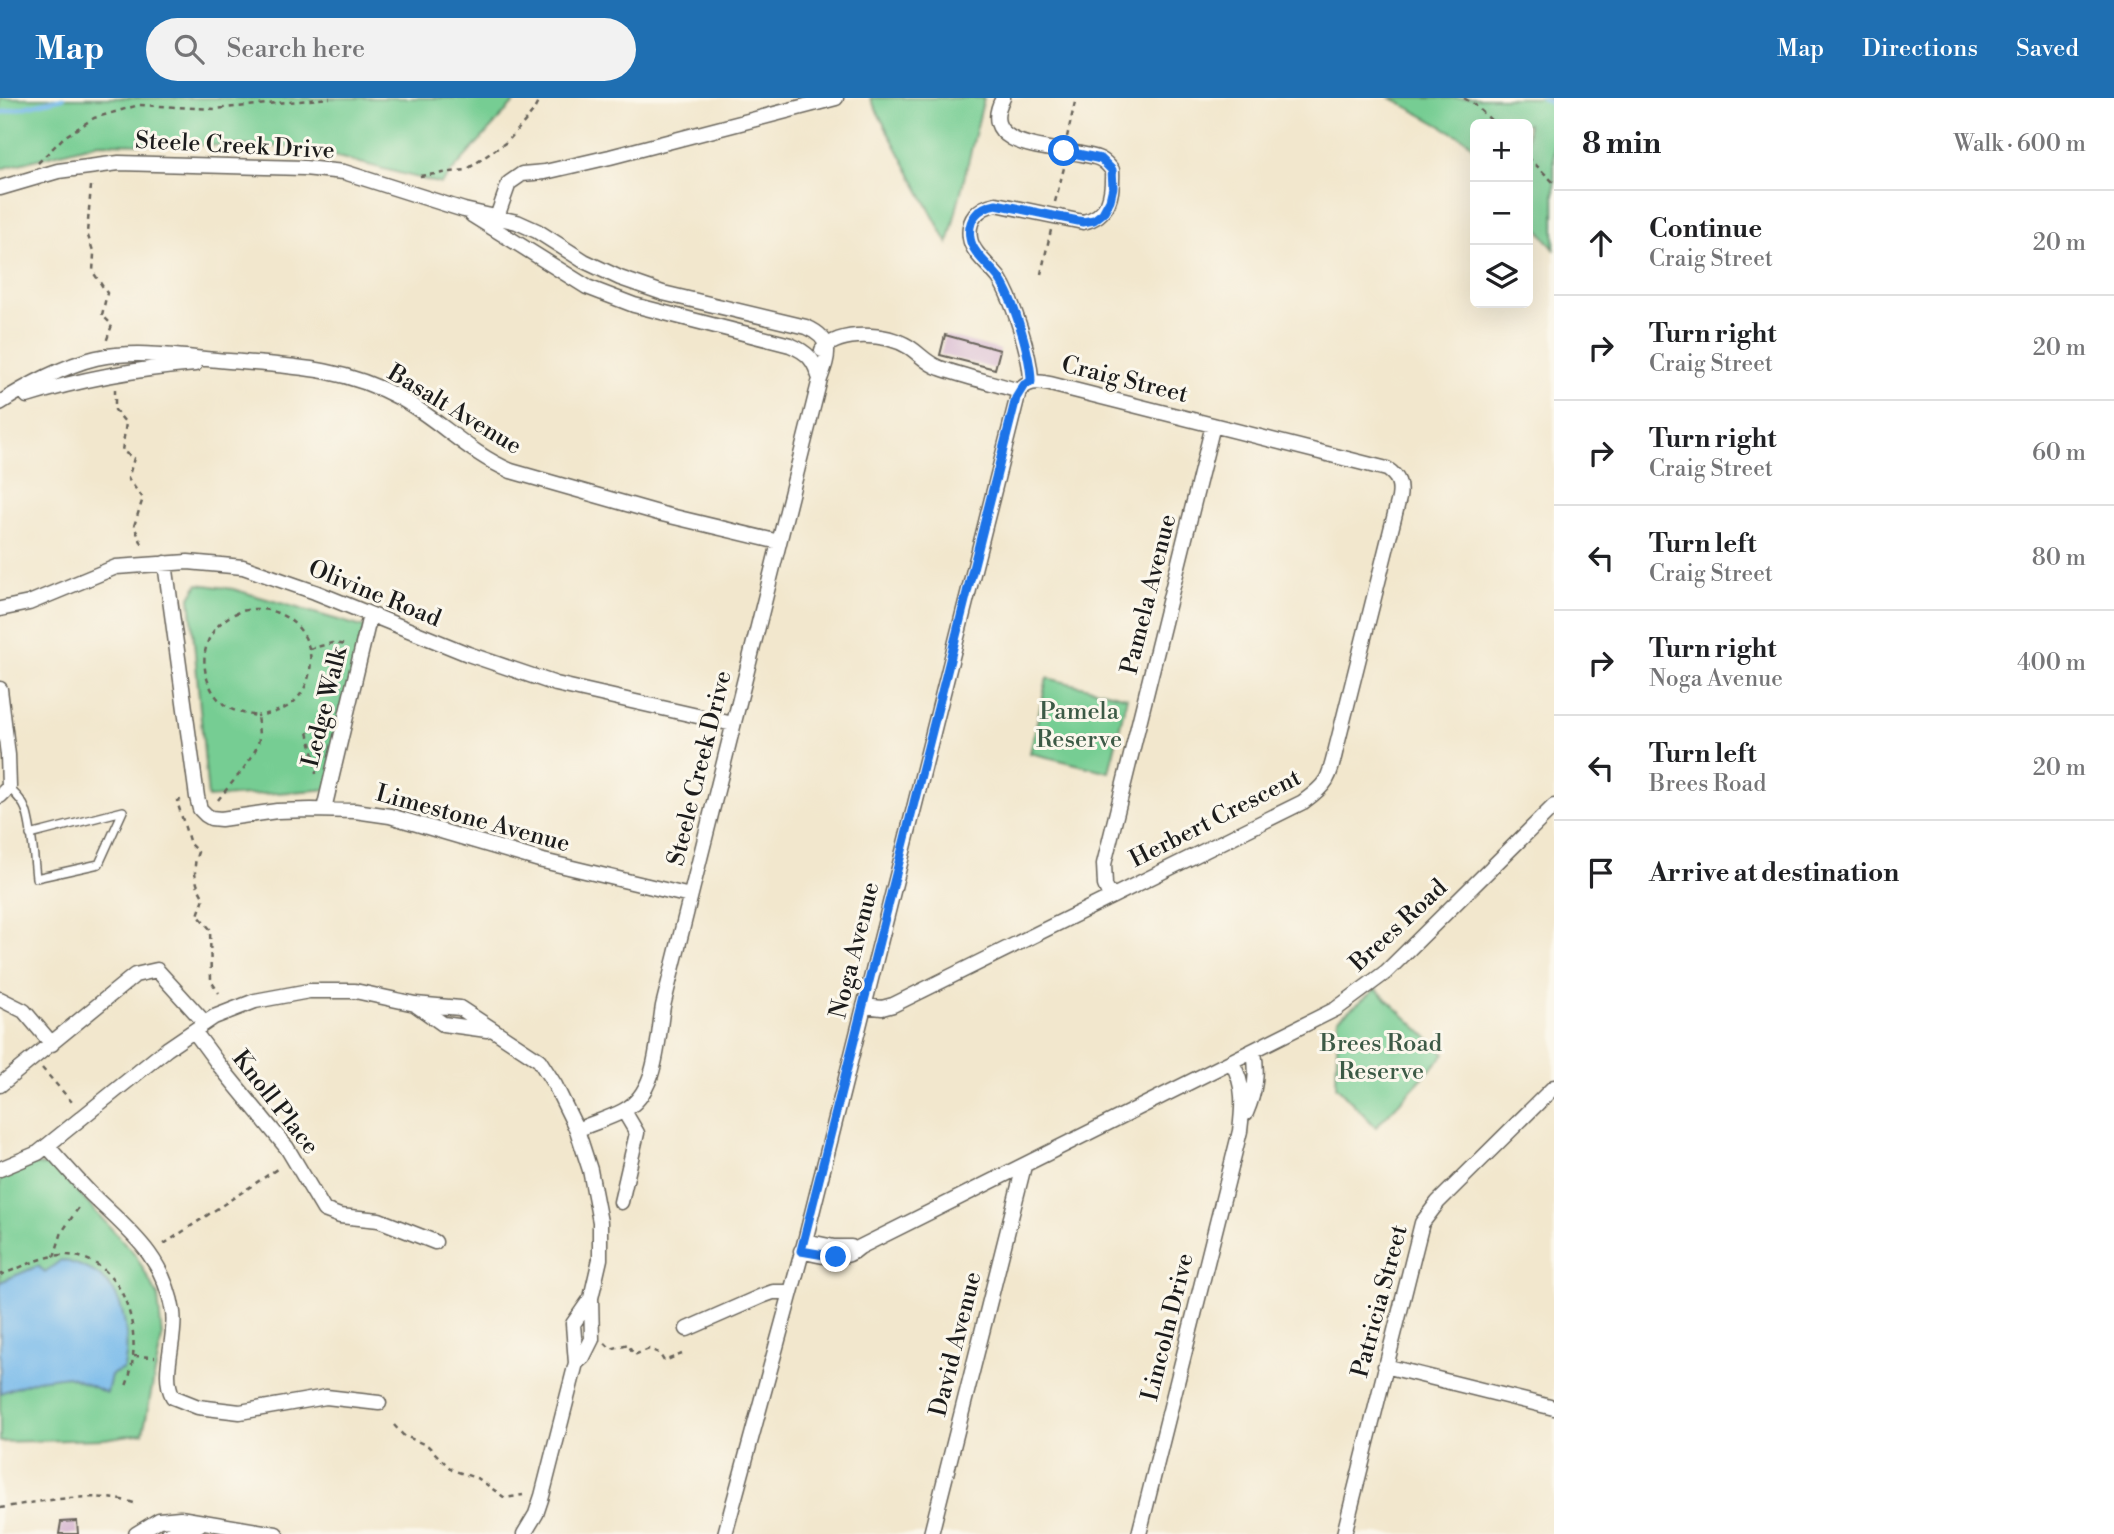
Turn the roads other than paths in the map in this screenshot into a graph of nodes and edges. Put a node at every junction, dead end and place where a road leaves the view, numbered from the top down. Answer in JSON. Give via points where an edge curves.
{"nodes":[{"id":1,"x":835,"y":98,"type":"edge"},
{"id":2,"x":1003,"y":98,"type":"edge"},
{"id":3,"x":0,"y":188,"type":"edge"},
{"id":4,"x":464,"y":210,"type":"junction"},
{"id":5,"x":497,"y":217,"type":"junction"},
{"id":6,"x":827,"y":345,"type":"junction"},
{"id":7,"x":814,"y":359,"type":"junction"},
{"id":8,"x":820,"y":379,"type":"junction"},
{"id":9,"x":1031,"y":382,"type":"junction"},
{"id":10,"x":1019,"y":391,"type":"junction"},
{"id":11,"x":0,"y":405,"type":"edge"},
{"id":12,"x":1213,"y":425,"type":"junction"},
{"id":13,"x":1387,"y":469,"type":"joint"},
{"id":14,"x":779,"y":542,"type":"junction"},
{"id":15,"x":165,"y":563,"type":"junction"},
{"id":16,"x":0,"y":609,"type":"edge"},
{"id":17,"x":370,"y":615,"type":"junction"},
{"id":18,"x":0,"y":688,"type":"edge"},
{"id":19,"x":733,"y":724,"type":"junction"},
{"id":20,"x":4,"y":791,"type":"edge"},
{"id":21,"x":1554,"y":806,"type":"edge"},
{"id":22,"x":324,"y":809,"type":"junction"},
{"id":23,"x":30,"y":835,"type":"junction"},
{"id":24,"x":690,"y":896,"type":"junction"},
{"id":25,"x":1110,"y":897,"type":"junction"},
{"id":26,"x":0,"y":999,"type":"edge"},
{"id":27,"x":864,"y":1006,"type":"junction"},
{"id":28,"x":199,"y":1027,"type":"junction"},
{"id":29,"x":52,"y":1044,"type":"junction"},
{"id":30,"x":1254,"y":1052,"type":"junction"},
{"id":31,"x":1232,"y":1063,"type":"junction"},
{"id":32,"x":0,"y":1085,"type":"edge"},
{"id":33,"x":1554,"y":1087,"type":"edge"},
{"id":34,"x":624,"y":1111,"type":"junction"},
{"id":35,"x":577,"y":1130,"type":"junction"},
{"id":36,"x":1240,"y":1131,"type":"junction"},
{"id":37,"x":47,"y":1146,"type":"junction"},
{"id":38,"x":1024,"y":1166,"type":"junction"},
{"id":39,"x":0,"y":1169,"type":"edge"},
{"id":40,"x":621,"y":1202,"type":"dead end"},
{"id":41,"x":435,"y":1242,"type":"dead end"},
{"id":42,"x":803,"y":1246,"type":"junction"},
{"id":43,"x":789,"y":1292,"type":"junction"},
{"id":44,"x":687,"y":1329,"type":"dead end"},
{"id":45,"x":1385,"y":1366,"type":"junction"},
{"id":46,"x":379,"y":1404,"type":"dead end"},
{"id":47,"x":1554,"y":1408,"type":"edge"},
{"id":48,"x":204,"y":1523,"type":"junction"},
{"id":49,"x":136,"y":1534,"type":"edge"},
{"id":50,"x":168,"y":1534,"type":"edge"},
{"id":51,"x":276,"y":1534,"type":"edge"},
{"id":52,"x":524,"y":1534,"type":"edge"},
{"id":53,"x":725,"y":1534,"type":"edge"},
{"id":54,"x":931,"y":1534,"type":"edge"},
{"id":55,"x":1139,"y":1534,"type":"edge"},
{"id":56,"x":1344,"y":1534,"type":"edge"}],
"edges":[{"from":1,"to":5,"type":"street","via":[[610,157],[522,174],[509,183]]},
{"from":2,"to":9,"type":"street","name":"Craig Street","via":[[999,121],[1009,137],[1026,145],[1101,159],[1112,170],[1110,200],[1094,220],[1083,222],[996,204],[986,205],[972,222],[972,245],[1004,287],[1022,334]]},
{"from":3,"to":4,"type":"street","name":"Steele Creek Drive","via":[[58,171],[119,163],[303,168],[344,172]]},
{"from":4,"to":5,"type":"street","name":"Steele Creek Drive"},
{"from":4,"to":7,"type":"street","name":"Steele Creek Drive","via":[[587,287],[634,305],[790,345]]},
{"from":5,"to":6,"type":"street","name":"Steele Creek Drive","via":[[537,230],[620,278],[663,293],[806,327]]},
{"from":6,"to":7,"type":"street"},
{"from":6,"to":8,"type":"street","name":"Steele Creek Drive"},
{"from":6,"to":10,"type":"street","via":[[848,335],[888,340],[906,345],[929,364]]},
{"from":7,"to":8,"type":"street"},
{"from":8,"to":14,"type":"street","name":"Steele Creek Drive"},
{"from":9,"to":10,"type":"street"},
{"from":9,"to":12,"type":"street","name":"Craig Street"},
{"from":10,"to":27,"type":"street","name":"Noga Avenue"},
{"from":11,"to":14,"type":"street","name":"Basalt Avenue","via":[[107,374],[228,361],[307,367],[349,376],[402,399],[466,447],[511,471]]},
{"from":12,"to":13,"type":"street","name":"Craig Street"},
{"from":12,"to":25,"type":"street","name":"Pamela Avenue","via":[[1104,864]]},
{"from":13,"to":25,"type":"street","name":"Herbert Crescent","via":[[1401,487],[1399,498],[1329,778],[1303,802]]},
{"from":14,"to":19,"type":"street","name":"Steele Creek Drive"},
{"from":15,"to":16,"type":"street","name":"Olivine Road","via":[[116,567],[29,603]]},
{"from":15,"to":17,"type":"street","name":"Olivine Road","via":[[243,567]]},
{"from":15,"to":22,"type":"street","name":"Limestone Avenue","via":[[200,808],[211,818],[221,819]]},
{"from":17,"to":19,"type":"street","name":"Olivine Road","via":[[556,684]]},
{"from":17,"to":22,"type":"street","name":"Ledge Walk"},
{"from":18,"to":20,"type":"street","via":[[9,763]]},
{"from":19,"to":24,"type":"street","name":"Steele Creek Drive"},
{"from":20,"to":23,"type":"lane","via":[[20,799],[27,811]]},
{"from":21,"to":30,"type":"street","name":"Brees Road","via":[[1370,985],[1336,1009]]},
{"from":22,"to":24,"type":"street","name":"Limestone Avenue","via":[[390,816],[543,861]]},
{"from":23,"to":23,"type":"lane","via":[[36,878],[99,864],[123,811]]},
{"from":24,"to":34,"type":"street","name":"Steele Creek Drive","via":[[654,1065],[642,1096]]},
{"from":25,"to":27,"type":"street","name":"Herbert Crescent","via":[[892,1005]]},
{"from":26,"to":29,"type":"street","via":[[24,1012]]},
{"from":27,"to":42,"type":"street","name":"Noga Avenue"},
{"from":28,"to":29,"type":"street","name":"Knoll Place","via":[[157,970],[135,975]]},
{"from":28,"to":35,"type":"street","via":[[255,1001],[309,991],[355,991],[460,1008],[539,1060]]},
{"from":28,"to":37,"type":"street"},
{"from":28,"to":41,"type":"street","name":"Knoll Place","via":[[219,1065],[286,1147],[324,1210],[379,1220]]},
{"from":29,"to":32,"type":"street"},
{"from":30,"to":31,"type":"street"},
{"from":30,"to":36,"type":"street","name":"Lincoln Drive","via":[[1256,1085]]},
{"from":31,"to":36,"type":"street","name":"Lincoln Drive","via":[[1242,1089]]},
{"from":31,"to":38,"type":"street"},
{"from":33,"to":45,"type":"street","name":"Patricia Street","via":[[1422,1223]]},
{"from":34,"to":35,"type":"street","name":"Steele Creek Drive"},
{"from":34,"to":40,"type":"street","via":[[637,1133]]},
{"from":35,"to":52,"type":"street","via":[[600,1222],[600,1259],[591,1298],[592,1339],[576,1363],[542,1496]]},
{"from":36,"to":55,"type":"street","name":"Lincoln Drive"},
{"from":37,"to":39,"type":"street"},
{"from":37,"to":46,"type":"street","via":[[150,1253],[169,1294],[173,1315],[167,1387],[173,1397],[198,1407],[240,1412],[326,1397]]},
{"from":38,"to":42,"type":"street","via":[[846,1256],[826,1257]]},
{"from":38,"to":54,"type":"street","name":"David Avenue"},
{"from":42,"to":43,"type":"street","name":"Noga Avenue"},
{"from":43,"to":44,"type":"street","via":[[773,1292]]},
{"from":43,"to":53,"type":"street","name":"Noga Avenue"},
{"from":45,"to":47,"type":"street"},
{"from":45,"to":56,"type":"street","name":"Patricia Street"},
{"from":48,"to":49,"type":"street","via":[[159,1520]]},
{"from":48,"to":50,"type":"street"},
{"from":48,"to":51,"type":"street"}]}
